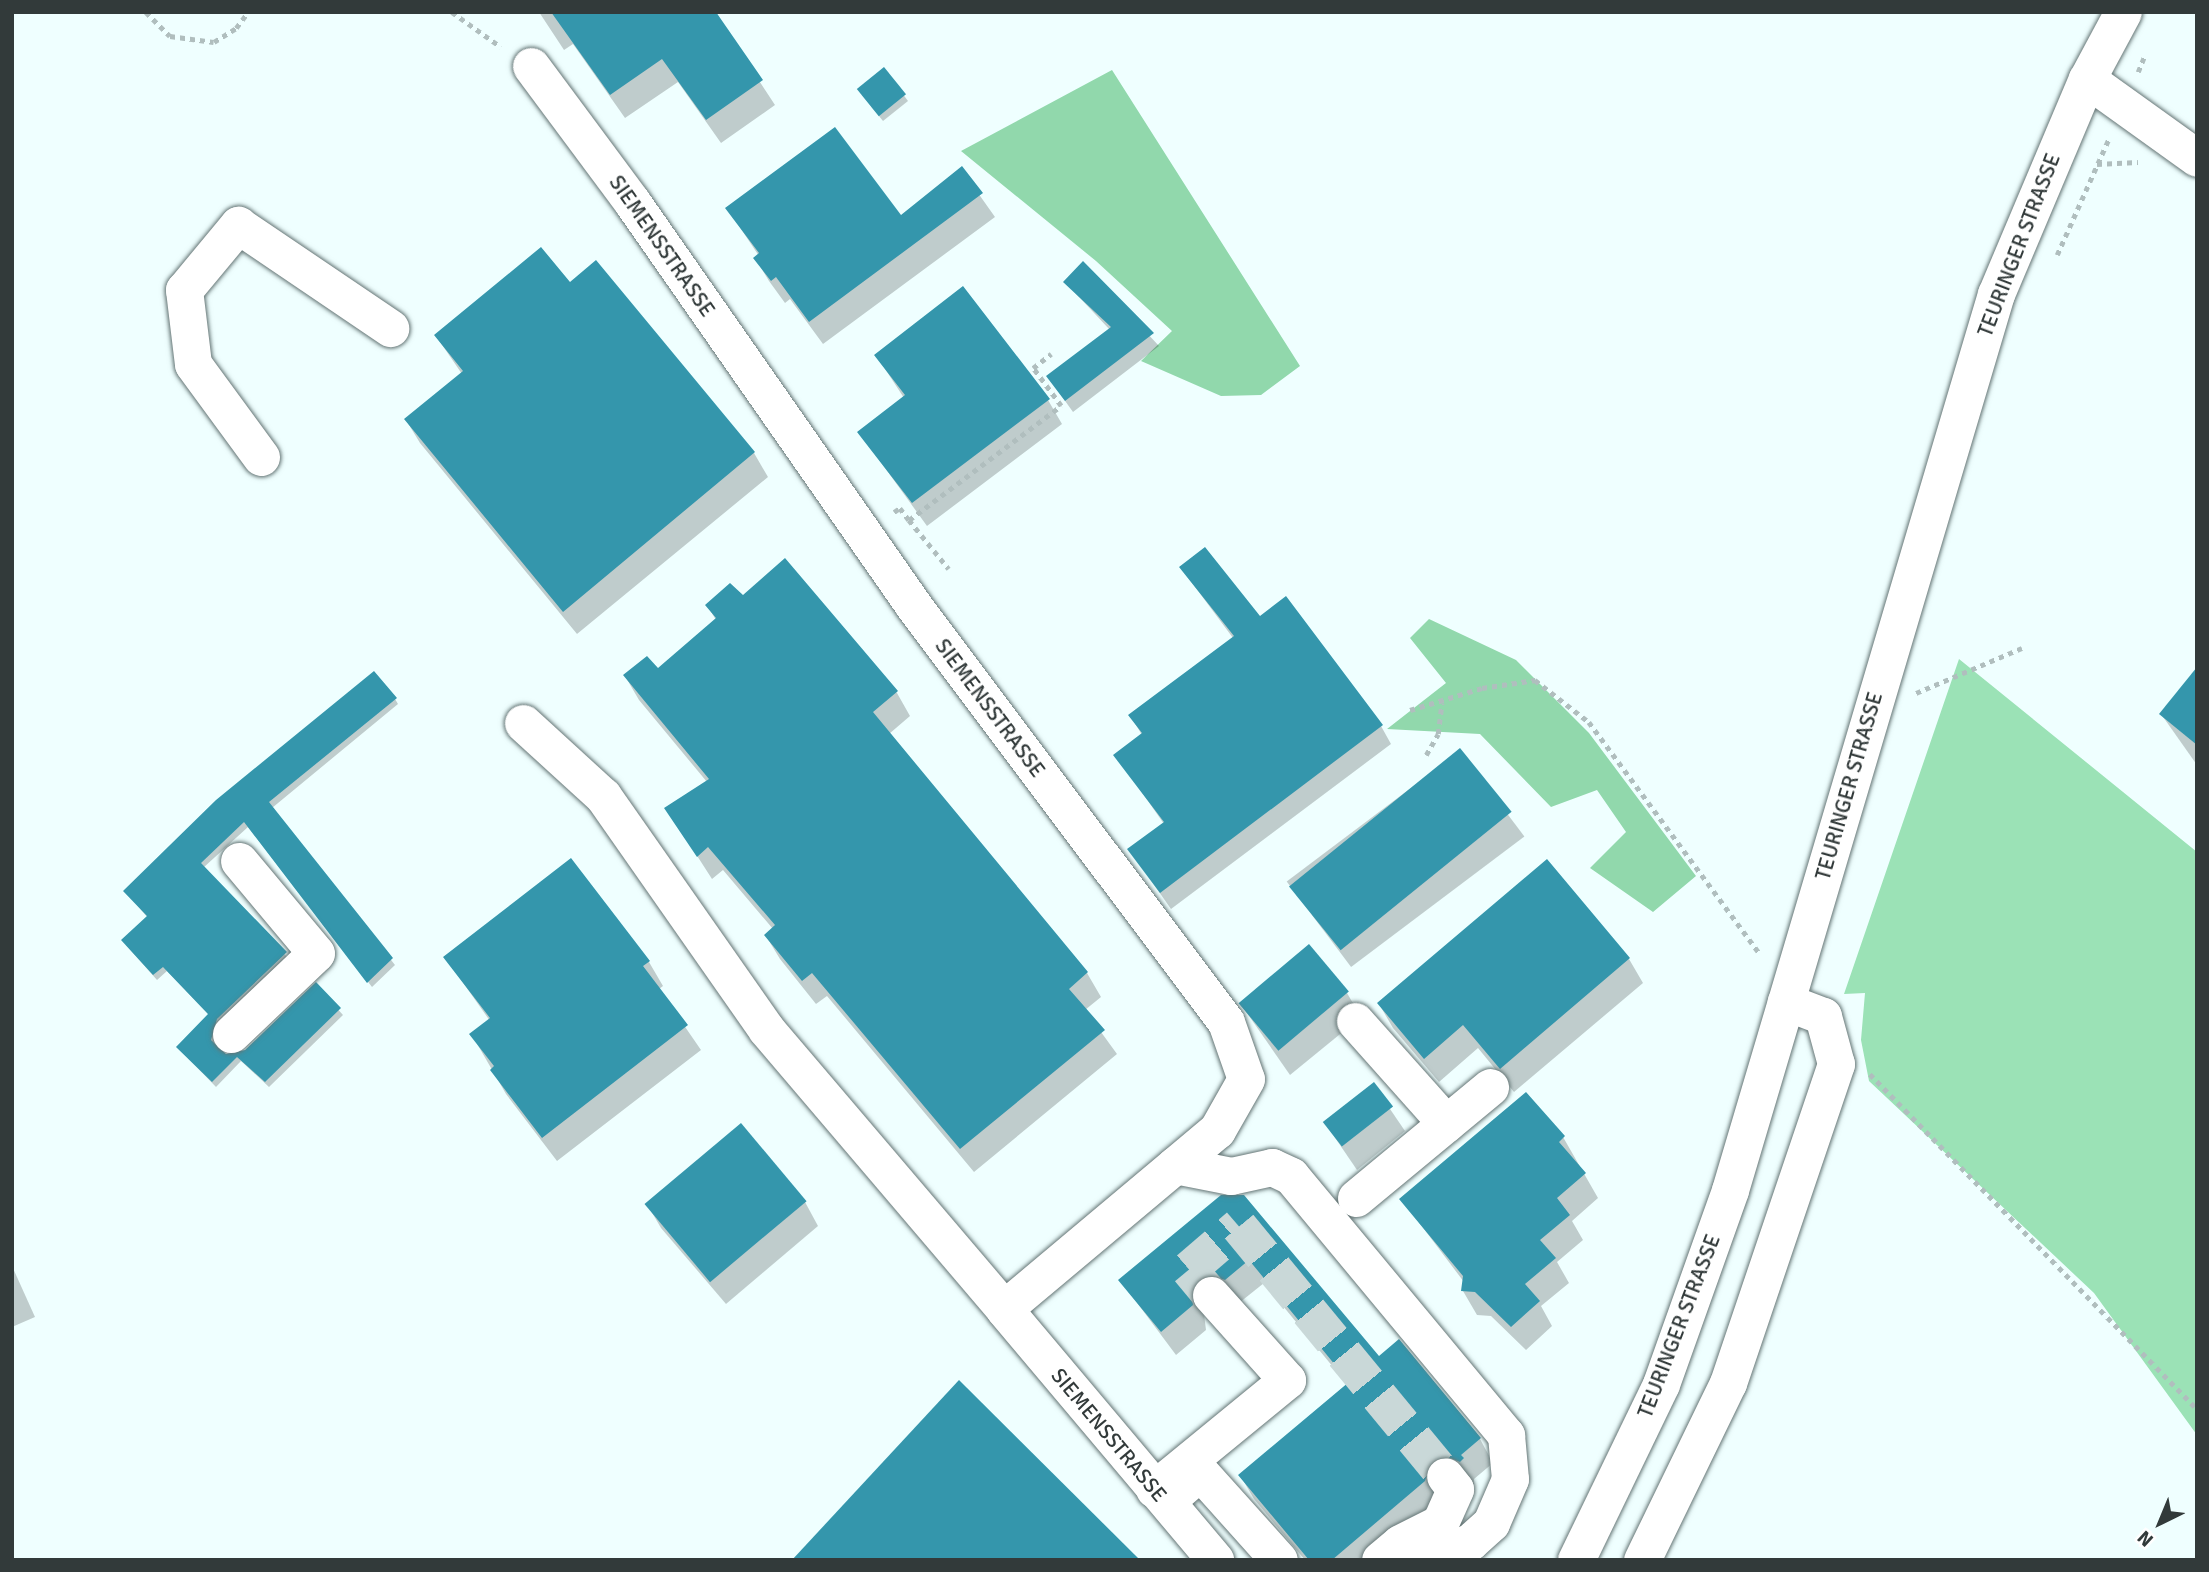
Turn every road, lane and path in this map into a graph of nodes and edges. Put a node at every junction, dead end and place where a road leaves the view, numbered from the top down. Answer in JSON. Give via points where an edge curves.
{"nodes":[{"id":1,"x":146,"y":12,"type":"edge"},
{"id":2,"x":248,"y":12,"type":"edge"},
{"id":3,"x":452,"y":12,"type":"edge"},
{"id":4,"x":2123,"y":12,"type":"edge"},
{"id":5,"x":531,"y":66,"type":"joint"},
{"id":6,"x":2087,"y":79,"type":"junction"},
{"id":7,"x":2124,"y":104,"type":"junction"},
{"id":8,"x":2197,"y":158,"type":"edge"},
{"id":9,"x":2054,"y":261,"type":"dead end"},
{"id":10,"x":390,"y":328,"type":"dead end"},
{"id":11,"x":1052,"y":354,"type":"dead end"},
{"id":12,"x":261,"y":457,"type":"dead end"},
{"id":13,"x":909,"y":520,"type":"junction"},
{"id":14,"x":864,"y":534,"type":"junction"},
{"id":15,"x":948,"y":569,"type":"dead end"},
{"id":16,"x":2022,"y":648,"type":"dead end"},
{"id":17,"x":1918,"y":681,"type":"dead end"},
{"id":18,"x":1914,"y":694,"type":"junction"},
{"id":19,"x":1442,"y":703,"type":"junction"},
{"id":20,"x":1911,"y":707,"type":"dead end"},
{"id":21,"x":1410,"y":710,"type":"dead end"},
{"id":22,"x":523,"y":723,"type":"dead end"},
{"id":23,"x":1426,"y":755,"type":"dead end"},
{"id":24,"x":239,"y":861,"type":"dead end"},
{"id":25,"x":1767,"y":963,"type":"dead end"},
{"id":26,"x":1787,"y":1002,"type":"junction"},
{"id":27,"x":1355,"y":1021,"type":"dead end"},
{"id":28,"x":231,"y":1034,"type":"dead end"},
{"id":29,"x":1830,"y":1034,"type":"junction"},
{"id":30,"x":1490,"y":1087,"type":"dead end"},
{"id":31,"x":1446,"y":1124,"type":"junction"},
{"id":32,"x":1175,"y":1165,"type":"junction"},
{"id":33,"x":1356,"y":1198,"type":"dead end"},
{"id":34,"x":1211,"y":1295,"type":"tunnel mouth"},
{"id":35,"x":1004,"y":1309,"type":"junction"},
{"id":36,"x":2197,"y":1409,"type":"edge"},
{"id":37,"x":1445,"y":1476,"type":"tunnel mouth"},
{"id":38,"x":1160,"y":1496,"type":"junction"},
{"id":39,"x":1215,"y":1560,"type":"edge"},
{"id":40,"x":1279,"y":1560,"type":"edge"},
{"id":41,"x":1380,"y":1560,"type":"edge"},
{"id":42,"x":1422,"y":1560,"type":"edge"},
{"id":43,"x":1576,"y":1560,"type":"edge"},
{"id":44,"x":1642,"y":1560,"type":"edge"}],
"edges":[{"from":1,"to":2,"type":"path","via":[[170,36],[214,43],[236,28]]},
{"from":3,"to":5,"type":"path"},
{"from":4,"to":6,"type":"street","name":"TEURINGER STRASSE"},
{"from":5,"to":14,"type":"street","name":"SIEMENSSTRASSE"},
{"from":6,"to":7,"type":"street"},
{"from":6,"to":26,"type":"street","name":"TEURINGER STRASSE","via":[[1996,294]]},
{"from":7,"to":8,"type":"street"},
{"from":7,"to":9,"type":"path"},
{"from":10,"to":12,"type":"street","via":[[238,225],[184,290],[192,364]]},
{"from":11,"to":13,"type":"path","via":[[1033,368],[1061,406]]},
{"from":13,"to":14,"type":"path","via":[[900,508]]},
{"from":13,"to":15,"type":"path"},
{"from":14,"to":32,"type":"street","name":"SIEMENSSTRASSE","via":[[1226,1022],[1246,1079],[1217,1130]]},
{"from":16,"to":18,"type":"path"},
{"from":17,"to":18,"type":"path"},
{"from":18,"to":20,"type":"path"},
{"from":19,"to":21,"type":"path"},
{"from":19,"to":23,"type":"path","via":[[1438,734]]},
{"from":19,"to":25,"type":"path","via":[[1482,688],[1535,680],[1589,722]]},
{"from":22,"to":35,"type":"street","name":"SIEMENSSTRASSE","via":[[603,796],[766,1029]]},
{"from":24,"to":28,"type":"street","via":[[316,953]]},
{"from":26,"to":29,"type":"street","via":[[1823,1016]]},
{"from":26,"to":43,"type":"street","name":"TEURINGER STRASSE","via":[[1730,1190],[1661,1384]]},
{"from":27,"to":31,"type":"street"},
{"from":29,"to":36,"type":"path"},
{"from":29,"to":44,"type":"street","via":[[1836,1064],[1728,1383]]},
{"from":30,"to":31,"type":"street"},
{"from":31,"to":33,"type":"street"},
{"from":32,"to":35,"type":"street","name":"SIEMENSSTRASSE"},
{"from":32,"to":42,"type":"street","via":[[1231,1176],[1272,1167],[1291,1176],[1506,1435],[1510,1479],[1491,1523],[1470,1542]]},
{"from":34,"to":38,"type":"street","via":[[1287,1380],[1208,1446]]},
{"from":35,"to":38,"type":"street","name":"SIEMENSSTRASSE"},
{"from":37,"to":41,"type":"street","via":[[1455,1489],[1440,1523],[1400,1543]]},
{"from":38,"to":39,"type":"street","name":"SIEMENSSTRASSE"},
{"from":38,"to":40,"type":"street","via":[[1200,1472]]}]}
